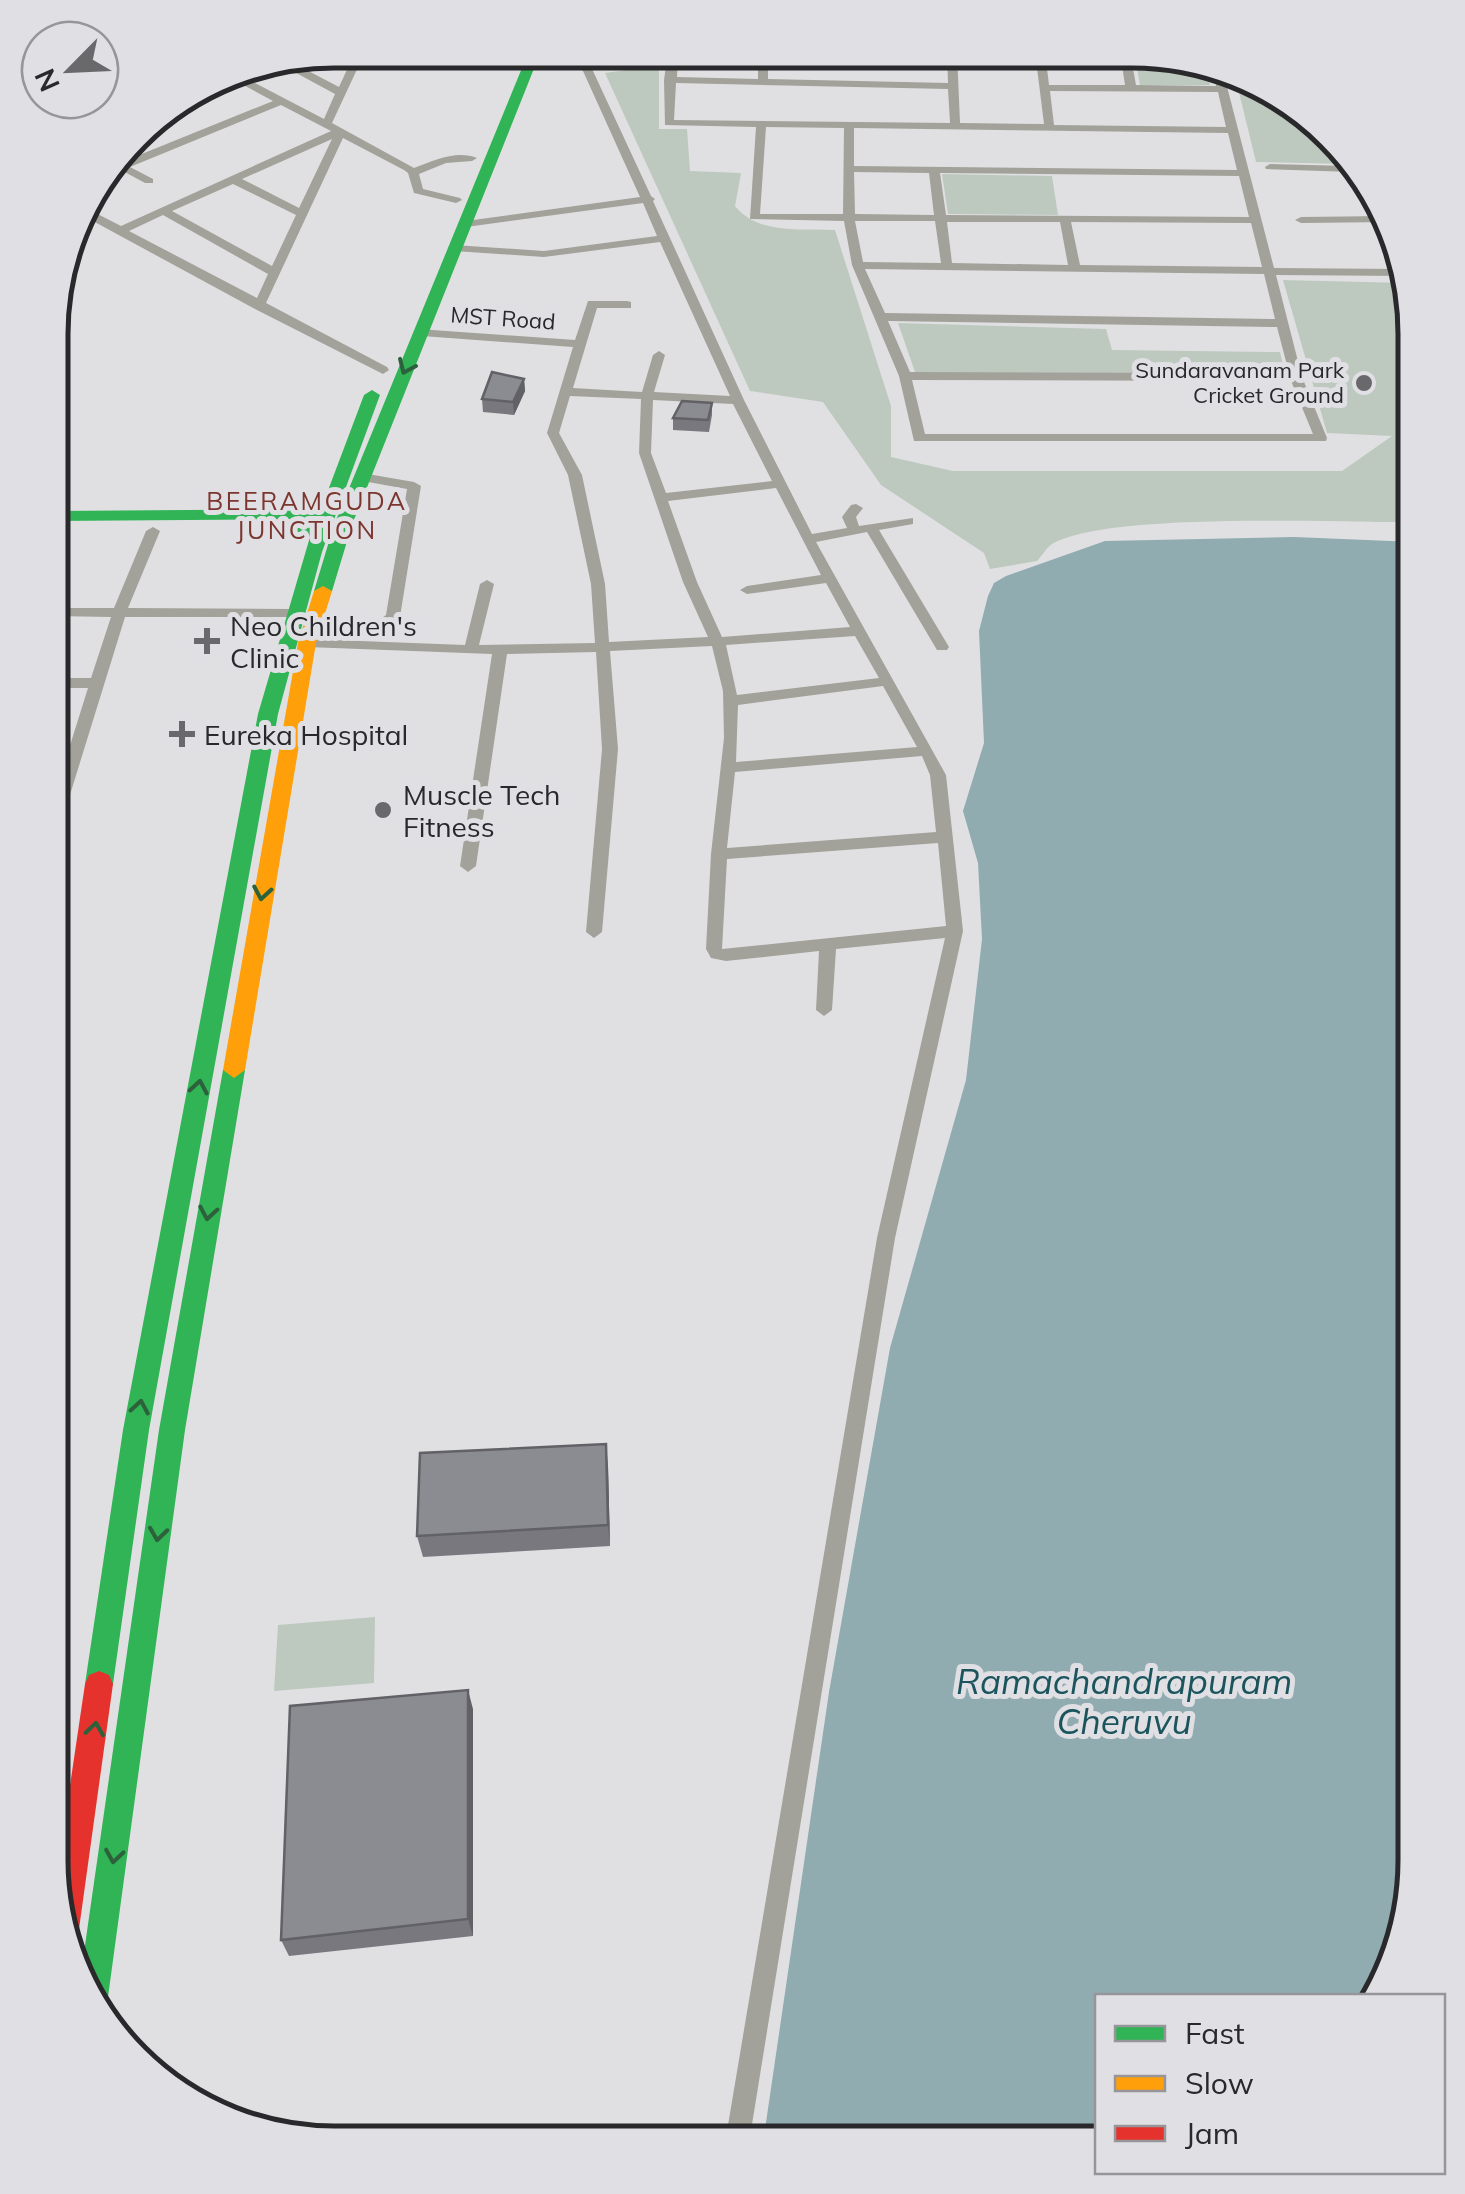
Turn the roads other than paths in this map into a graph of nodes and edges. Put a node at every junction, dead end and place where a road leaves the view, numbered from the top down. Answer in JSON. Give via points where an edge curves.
{"nodes":[{"id":1,"x":352,"y":68,"type":"edge"},
{"id":2,"x":519,"y":68,"type":"edge"},
{"id":3,"x":522,"y":68,"type":"edge"},
{"id":4,"x":585,"y":68,"type":"edge"},
{"id":5,"x":671,"y":68,"type":"edge"},
{"id":6,"x":763,"y":68,"type":"edge"},
{"id":7,"x":953,"y":68,"type":"edge"},
{"id":8,"x":1042,"y":68,"type":"edge"},
{"id":9,"x":1128,"y":68,"type":"edge"},
{"id":10,"x":299,"y":70,"type":"edge"},
{"id":11,"x":588,"y":70,"type":"joint"},
{"id":12,"x":669,"y":80,"type":"junction"},
{"id":13,"x":248,"y":82,"type":"edge"},
{"id":14,"x":763,"y":82,"type":"junction"},
{"id":15,"x":1221,"y":84,"type":"edge"},
{"id":16,"x":954,"y":86,"type":"junction"},
{"id":17,"x":1044,"y":88,"type":"junction"},
{"id":18,"x":1131,"y":88,"type":"junction"},
{"id":19,"x":1222,"y":89,"type":"junction"},
{"id":20,"x":340,"y":92,"type":"junction"},
{"id":21,"x":284,"y":100,"type":"junction"},
{"id":22,"x":327,"y":123,"type":"junction"},
{"id":23,"x":761,"y":125,"type":"junction"},
{"id":24,"x":849,"y":126,"type":"junction"},
{"id":25,"x":1050,"y":126,"type":"junction"},
{"id":26,"x":955,"y":127,"type":"junction"},
{"id":27,"x":341,"y":130,"type":"junction"},
{"id":28,"x":1230,"y":130,"type":"junction"},
{"id":29,"x":472,"y":158,"type":"junction"},
{"id":30,"x":130,"y":162,"type":"edge"},
{"id":31,"x":1270,"y":167,"type":"dead end"},
{"id":32,"x":125,"y":168,"type":"edge"},
{"id":33,"x":850,"y":169,"type":"junction"},
{"id":34,"x":1340,"y":169,"type":"edge"},
{"id":35,"x":934,"y":170,"type":"junction"},
{"id":36,"x":413,"y":172,"type":"junction"},
{"id":37,"x":1244,"y":173,"type":"junction"},
{"id":38,"x":233,"y":179,"type":"junction"},
{"id":39,"x":149,"y":180,"type":"dead end"},
{"id":40,"x":649,"y":199,"type":"junction"},
{"id":41,"x":456,"y":200,"type":"junction"},
{"id":42,"x":164,"y":211,"type":"junction"},
{"id":43,"x":302,"y":214,"type":"junction"},
{"id":44,"x":95,"y":217,"type":"edge"},
{"id":45,"x":848,"y":218,"type":"junction"},
{"id":46,"x":940,"y":218,"type":"junction"},
{"id":47,"x":1065,"y":219,"type":"junction"},
{"id":48,"x":1371,"y":219,"type":"edge"},
{"id":49,"x":1256,"y":220,"type":"junction"},
{"id":50,"x":1301,"y":220,"type":"dead end"},
{"id":51,"x":466,"y":224,"type":"junction"},
{"id":52,"x":119,"y":230,"type":"junction"},
{"id":53,"x":666,"y":238,"type":"junction"},
{"id":54,"x":858,"y":266,"type":"junction"},
{"id":55,"x":946,"y":267,"type":"junction"},
{"id":56,"x":1270,"y":268,"type":"junction"},
{"id":57,"x":438,"y":269,"type":"junction"},
{"id":58,"x":1075,"y":269,"type":"junction"},
{"id":59,"x":274,"y":272,"type":"junction"},
{"id":60,"x":1389,"y":272,"type":"edge"},
{"id":61,"x":628,"y":305,"type":"dead end"},
{"id":62,"x":258,"y":306,"type":"junction"},
{"id":63,"x":879,"y":317,"type":"junction"},
{"id":64,"x":1282,"y":323,"type":"junction"},
{"id":65,"x":422,"y":332,"type":"junction"},
{"id":66,"x":580,"y":344,"type":"junction"},
{"id":67,"x":658,"y":355,"type":"dead end"},
{"id":68,"x":383,"y":370,"type":"junction"},
{"id":69,"x":905,"y":376,"type":"junction"},
{"id":70,"x":1296,"y":377,"type":"junction"},
{"id":71,"x":568,"y":392,"type":"junction"},
{"id":72,"x":647,"y":396,"type":"junction"},
{"id":73,"x":738,"y":400,"type":"junction"},
{"id":74,"x":362,"y":476,"type":"junction"},
{"id":75,"x":780,"y":484,"type":"junction"},
{"id":76,"x":660,"y":498,"type":"junction"},
{"id":77,"x":856,"y":508,"type":"dead end"},
{"id":78,"x":68,"y":516,"type":"edge"},
{"id":79,"x":908,"y":521,"type":"dead end"},
{"id":80,"x":321,"y":523,"type":"junction"},
{"id":81,"x":871,"y":528,"type":"junction"},
{"id":82,"x":152,"y":531,"type":"junction"},
{"id":83,"x":854,"y":531,"type":"junction"},
{"id":84,"x":68,"y":532,"type":"edge"},
{"id":85,"x":808,"y":540,"type":"junction"},
{"id":86,"x":830,"y":578,"type":"junction"},
{"id":87,"x":487,"y":584,"type":"dead end"},
{"id":88,"x":747,"y":590,"type":"dead end"},
{"id":89,"x":68,"y":612,"type":"edge"},
{"id":90,"x":119,"y":612,"type":"junction"},
{"id":91,"x":291,"y":614,"type":"junction"},
{"id":92,"x":859,"y":631,"type":"junction"},
{"id":93,"x":309,"y":635,"type":"junction"},
{"id":94,"x":718,"y":643,"type":"junction"},
{"id":95,"x":942,"y":647,"type":"dead end"},
{"id":96,"x":471,"y":650,"type":"junction"},
{"id":97,"x":603,"y":650,"type":"junction"},
{"id":98,"x":500,"y":651,"type":"junction"},
{"id":99,"x":888,"y":681,"type":"junction"},
{"id":100,"x":68,"y":683,"type":"edge"},
{"id":101,"x":97,"y":683,"type":"junction"},
{"id":102,"x":730,"y":702,"type":"junction"},
{"id":103,"x":928,"y":750,"type":"junction"},
{"id":104,"x":728,"y":768,"type":"junction"},
{"id":105,"x":68,"y":775,"type":"edge"},
{"id":106,"x":272,"y":833,"type":"junction"},
{"id":107,"x":245,"y":834,"type":"junction"},
{"id":108,"x":944,"y":838,"type":"junction"},
{"id":109,"x":718,"y":854,"type":"junction"},
{"id":110,"x":468,"y":866,"type":"dead end"},
{"id":111,"x":954,"y":931,"type":"junction"},
{"id":112,"x":594,"y":932,"type":"dead end"},
{"id":113,"x":828,"y":944,"type":"junction"},
{"id":114,"x":824,"y":1010,"type":"dead end"},
{"id":115,"x":70,"y":1890,"type":"edge"},
{"id":116,"x":96,"y":1978,"type":"edge"},
{"id":117,"x":740,"y":2126,"type":"edge"}],
"edges":[{"from":1,"to":20,"type":"street"},
{"from":2,"to":29,"type":"main road"},
{"from":3,"to":51,"type":"main road"},
{"from":4,"to":11,"type":"street"},
{"from":5,"to":12,"type":"street"},
{"from":6,"to":14,"type":"street"},
{"from":7,"to":16,"type":"street"},
{"from":8,"to":17,"type":"street"},
{"from":9,"to":18,"type":"street"},
{"from":10,"to":20,"type":"street"},
{"from":11,"to":40,"type":"street"},
{"from":12,"to":14,"type":"street"},
{"from":12,"to":23,"type":"street","via":[[668,124]]},
{"from":13,"to":21,"type":"street"},
{"from":14,"to":16,"type":"street"},
{"from":15,"to":19,"type":"street"},
{"from":16,"to":26,"type":"street"},
{"from":17,"to":18,"type":"street"},
{"from":17,"to":25,"type":"street"},
{"from":18,"to":19,"type":"street"},
{"from":19,"to":28,"type":"street"},
{"from":20,"to":22,"type":"street"},
{"from":21,"to":22,"type":"street"},
{"from":21,"to":30,"type":"street"},
{"from":22,"to":27,"type":"street"},
{"from":23,"to":24,"type":"street"},
{"from":23,"to":45,"type":"street","via":[[754,217]]},
{"from":24,"to":26,"type":"street"},
{"from":24,"to":33,"type":"street"},
{"from":25,"to":26,"type":"street"},
{"from":25,"to":28,"type":"street"},
{"from":27,"to":36,"type":"street"},
{"from":27,"to":38,"type":"street"},
{"from":27,"to":43,"type":"street"},
{"from":28,"to":37,"type":"street"},
{"from":29,"to":36,"type":"street"},
{"from":29,"to":41,"type":"main road"},
{"from":31,"to":34,"type":"street"},
{"from":32,"to":39,"type":"street"},
{"from":33,"to":35,"type":"street"},
{"from":33,"to":45,"type":"street"},
{"from":35,"to":37,"type":"street"},
{"from":35,"to":46,"type":"street"},
{"from":36,"to":41,"type":"street","via":[[418,191]]},
{"from":37,"to":49,"type":"street"},
{"from":38,"to":42,"type":"street"},
{"from":38,"to":43,"type":"street"},
{"from":40,"to":51,"type":"street"},
{"from":40,"to":53,"type":"street"},
{"from":41,"to":57,"type":"main road"},
{"from":42,"to":52,"type":"street"},
{"from":42,"to":59,"type":"street"},
{"from":43,"to":59,"type":"street"},
{"from":44,"to":52,"type":"street"},
{"from":45,"to":46,"type":"street"},
{"from":45,"to":54,"type":"street"},
{"from":46,"to":47,"type":"street"},
{"from":46,"to":55,"type":"street"},
{"from":47,"to":49,"type":"street"},
{"from":47,"to":58,"type":"street"},
{"from":48,"to":50,"type":"street"},
{"from":49,"to":56,"type":"street"},
{"from":51,"to":57,"type":"main road"},
{"from":52,"to":62,"type":"street"},
{"from":53,"to":57,"type":"street"},
{"from":53,"to":73,"type":"street"},
{"from":54,"to":55,"type":"street"},
{"from":54,"to":63,"type":"street"},
{"from":55,"to":58,"type":"street"},
{"from":56,"to":58,"type":"street"},
{"from":56,"to":60,"type":"street"},
{"from":56,"to":64,"type":"street"},
{"from":57,"to":65,"type":"main road"},
{"from":57,"to":68,"type":"main road"},
{"from":59,"to":62,"type":"street"},
{"from":61,"to":66,"type":"street","via":[[592,304]]},
{"from":62,"to":68,"type":"street"},
{"from":63,"to":64,"type":"street"},
{"from":63,"to":69,"type":"street"},
{"from":64,"to":70,"type":"street"},
{"from":65,"to":66,"type":"street","name":"MST Road"},
{"from":65,"to":74,"type":"main road","one_way":true},
{"from":66,"to":71,"type":"street"},
{"from":67,"to":72,"type":"street"},
{"from":68,"to":80,"type":"main road"},
{"from":69,"to":70,"type":"street"},
{"from":69,"to":70,"type":"street","via":[[919,438],[1321,438]]},
{"from":71,"to":72,"type":"street"},
{"from":71,"to":97,"type":"street","via":[[553,433],[575,474],[598,584]]},
{"from":72,"to":73,"type":"street"},
{"from":72,"to":76,"type":"street","via":[[645,453]]},
{"from":73,"to":75,"type":"street"},
{"from":74,"to":93,"type":"main road"},
{"from":74,"to":93,"type":"street","via":[[414,486],[393,616],[379,626]]},
{"from":75,"to":76,"type":"street"},
{"from":75,"to":85,"type":"street"},
{"from":76,"to":94,"type":"street"},
{"from":77,"to":83,"type":"street","via":[[849,517]]},
{"from":78,"to":80,"type":"main road"},
{"from":79,"to":81,"type":"street"},
{"from":80,"to":82,"type":"main road"},
{"from":80,"to":91,"type":"main road"},
{"from":81,"to":83,"type":"street"},
{"from":81,"to":95,"type":"street"},
{"from":82,"to":84,"type":"main road"},
{"from":82,"to":90,"type":"street"},
{"from":83,"to":85,"type":"street"},
{"from":85,"to":86,"type":"street"},
{"from":86,"to":88,"type":"street"},
{"from":86,"to":92,"type":"street"},
{"from":87,"to":96,"type":"street"},
{"from":89,"to":90,"type":"street"},
{"from":90,"to":91,"type":"street"},
{"from":90,"to":101,"type":"street"},
{"from":91,"to":107,"type":"main road"},
{"from":92,"to":94,"type":"street"},
{"from":92,"to":99,"type":"street"},
{"from":93,"to":96,"type":"street"},
{"from":93,"to":106,"type":"main road"},
{"from":94,"to":97,"type":"street"},
{"from":94,"to":102,"type":"street"},
{"from":96,"to":98,"type":"street"},
{"from":97,"to":98,"type":"street"},
{"from":97,"to":112,"type":"street","via":[[610,750]]},
{"from":98,"to":110,"type":"street"},
{"from":99,"to":102,"type":"street"},
{"from":99,"to":103,"type":"street"},
{"from":100,"to":101,"type":"street"},
{"from":101,"to":105,"type":"street"},
{"from":102,"to":104,"type":"street"},
{"from":103,"to":104,"type":"street"},
{"from":103,"to":108,"type":"street","via":[[938,776]]},
{"from":104,"to":109,"type":"street"},
{"from":106,"to":107,"type":"main road"},
{"from":106,"to":116,"type":"main road","one_way":true,"via":[[172,1430]]},
{"from":115,"to":107,"type":"main road","one_way":true,"via":[[136,1430]]},
{"from":108,"to":109,"type":"street"},
{"from":108,"to":111,"type":"street"},
{"from":109,"to":113,"type":"street","via":[[717,954]]},
{"from":111,"to":113,"type":"street"},
{"from":111,"to":117,"type":"street","via":[[886,1238]]},
{"from":113,"to":114,"type":"street"}]}
